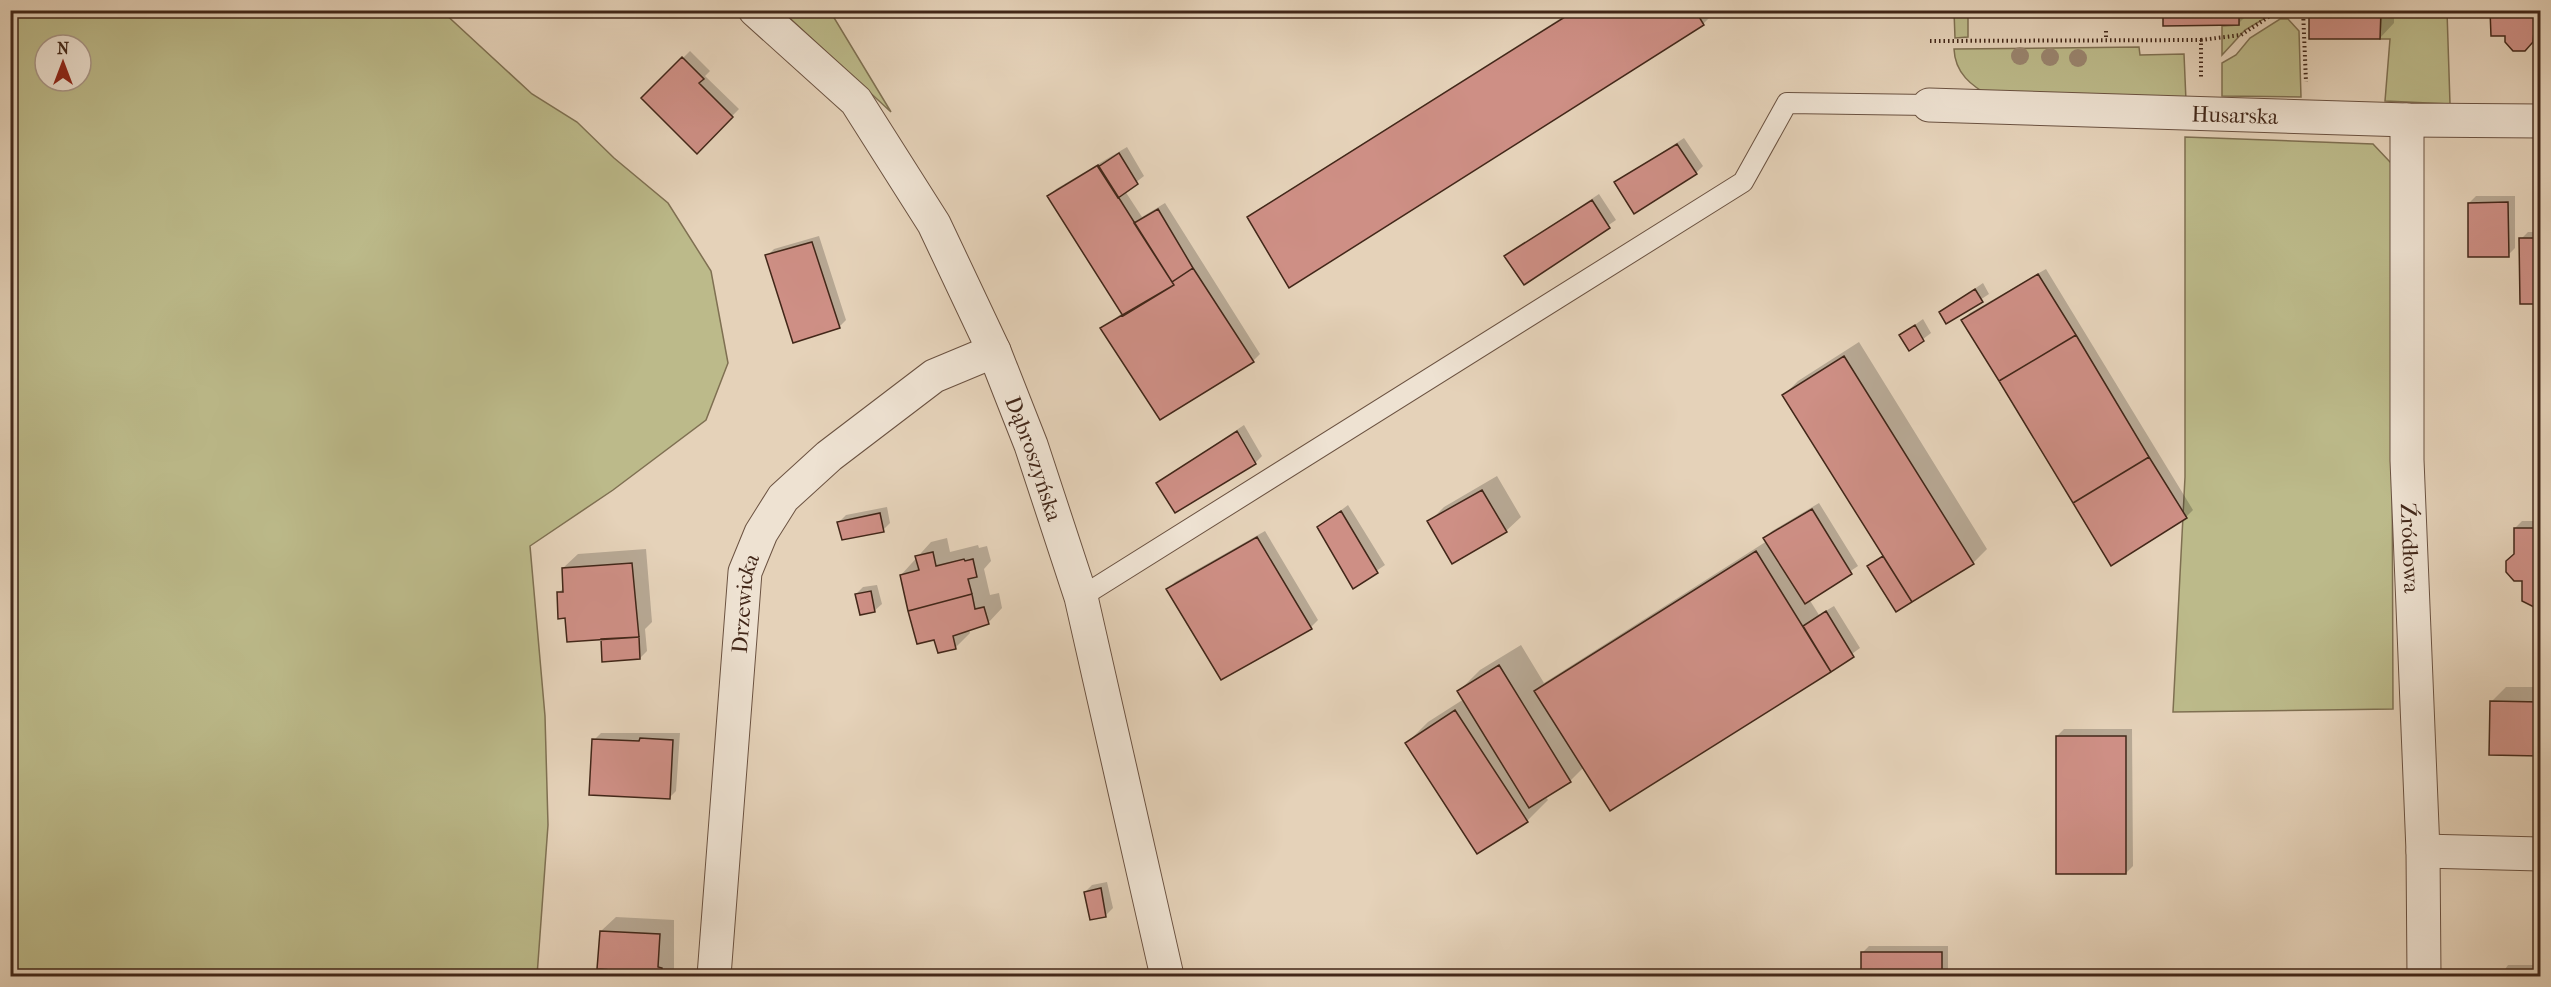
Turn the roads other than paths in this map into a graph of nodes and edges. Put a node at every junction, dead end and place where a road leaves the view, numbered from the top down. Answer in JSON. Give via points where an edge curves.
{"nodes":[{"id":1,"x":755,"y":10,"type":"edge"},
{"id":2,"x":1929,"y":105,"type":"joint"},
{"id":3,"x":2406,"y":120,"type":"junction"},
{"id":4,"x":2541,"y":121,"type":"edge"},
{"id":5,"x":994,"y":351,"type":"junction"},
{"id":6,"x":1081,"y":597,"type":"junction"},
{"id":7,"x":2423,"y":851,"type":"junction"},
{"id":8,"x":2541,"y":854,"type":"edge"},
{"id":9,"x":714,"y":976,"type":"edge"},
{"id":10,"x":1167,"y":976,"type":"edge"},
{"id":11,"x":2424,"y":976,"type":"edge"}],
"edges":[{"from":1,"to":5,"type":"street","name":"Dąbroszyńska","via":[[856,101],[934,224]]},
{"from":2,"to":3,"type":"street","name":"Husarska"},
{"from":2,"to":6,"type":"lane","via":[[1786,103],[1743,183]]},
{"from":3,"to":4,"type":"street","name":"Husarska"},
{"from":3,"to":7,"type":"street","name":"Źródłowa","via":[[2406,460]]},
{"from":5,"to":6,"type":"street","name":"Dąbroszyńska","via":[[1031,445]]},
{"from":5,"to":9,"type":"street","name":"Drzewicka","via":[[934,376],[877,417],[783,498],[761,533],[745,572]]},
{"from":6,"to":10,"type":"street","name":"Dąbroszyńska"},
{"from":7,"to":8,"type":"street"},
{"from":7,"to":11,"type":"street","name":"Źródłowa"}]}
